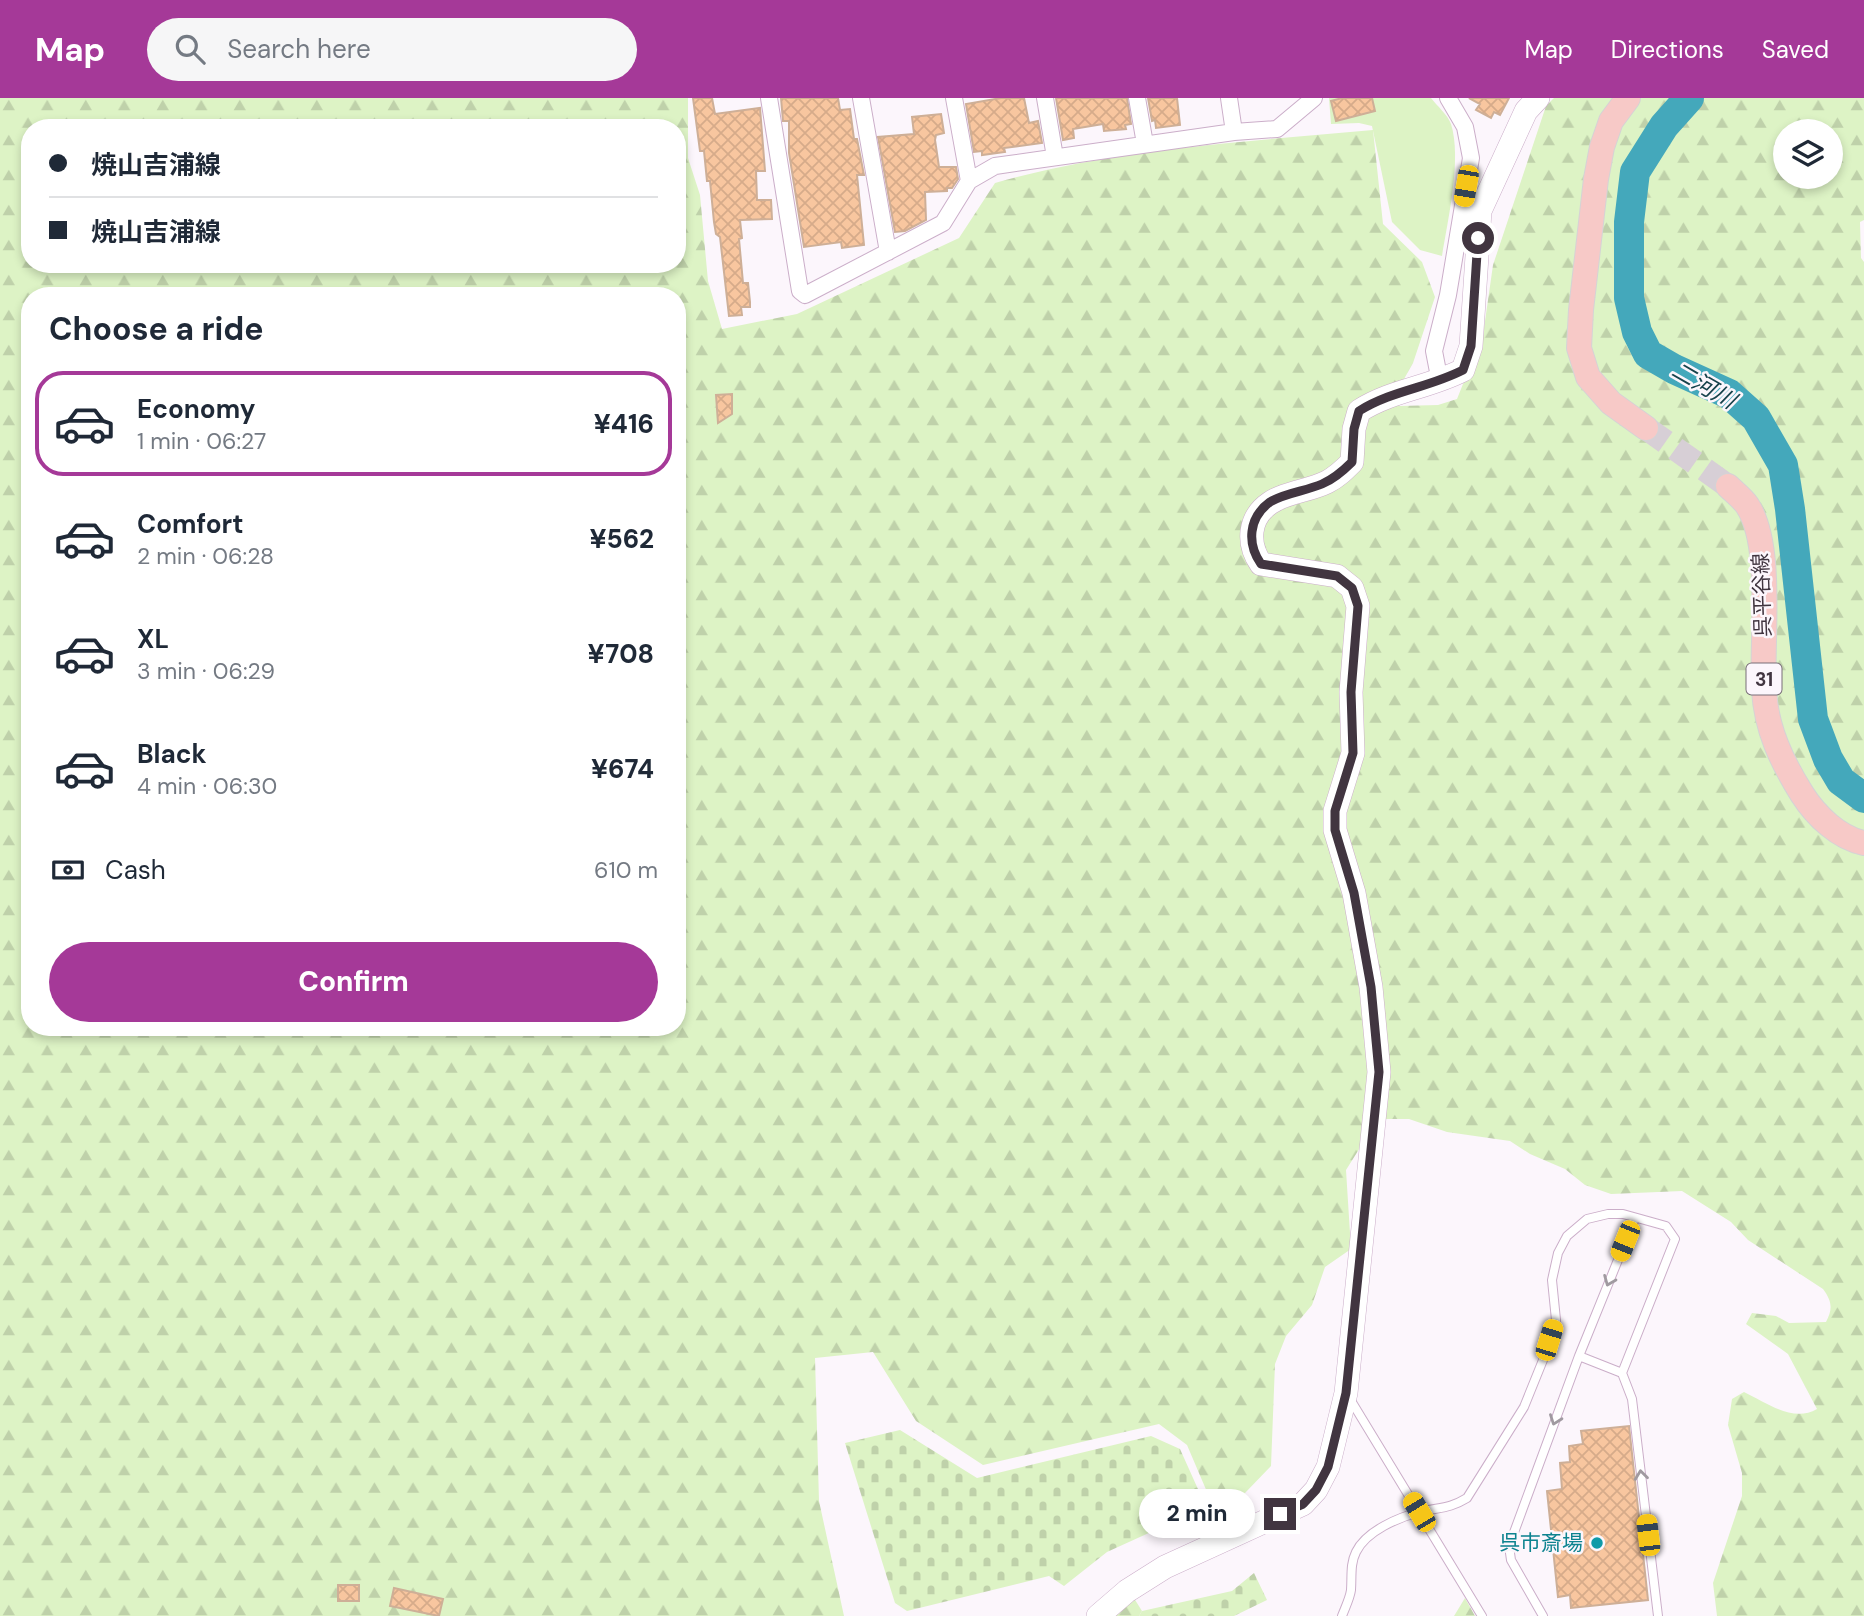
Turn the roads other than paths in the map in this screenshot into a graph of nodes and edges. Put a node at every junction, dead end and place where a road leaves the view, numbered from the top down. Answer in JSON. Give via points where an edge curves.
{"nodes":[{"id":1,"x":769,"y":98,"type":"edge"},
{"id":2,"x":861,"y":98,"type":"edge"},
{"id":3,"x":954,"y":98,"type":"edge"},
{"id":4,"x":1045,"y":98,"type":"edge"},
{"id":5,"x":1138,"y":98,"type":"edge"},
{"id":6,"x":1229,"y":98,"type":"edge"},
{"id":7,"x":1314,"y":98,"type":"edge"},
{"id":8,"x":1448,"y":98,"type":"edge"},
{"id":9,"x":1538,"y":98,"type":"edge"},
{"id":10,"x":1628,"y":98,"type":"edge"},
{"id":11,"x":1234,"y":132,"type":"junction"},
{"id":12,"x":1145,"y":144,"type":"junction"},
{"id":13,"x":1055,"y":157,"type":"junction"},
{"id":14,"x":969,"y":181,"type":"junction"},
{"id":15,"x":888,"y":252,"type":"junction"},
{"id":16,"x":1440,"y":382,"type":"junction"},
{"id":17,"x":1646,"y":428,"type":"tunnel mouth"},
{"id":18,"x":1728,"y":486,"type":"tunnel mouth"},
{"id":19,"x":1864,"y":843,"type":"edge"},
{"id":20,"x":1635,"y":1218,"type":"junction"},
{"id":21,"x":1579,"y":1356,"type":"junction"},
{"id":22,"x":1622,"y":1373,"type":"junction"},
{"id":23,"x":1346,"y":1393,"type":"junction"},
{"id":24,"x":1419,"y":1512,"type":"junction"},
{"id":25,"x":1098,"y":1616,"type":"edge"},
{"id":26,"x":1342,"y":1616,"type":"edge"},
{"id":27,"x":1482,"y":1616,"type":"edge"},
{"id":28,"x":1543,"y":1616,"type":"edge"},
{"id":29,"x":1658,"y":1616,"type":"edge"}],
"edges":[{"from":1,"to":15,"type":"street","via":[[800,291],[805,295]]},
{"from":2,"to":15,"type":"street"},
{"from":3,"to":14,"type":"street"},
{"from":4,"to":13,"type":"street"},
{"from":5,"to":12,"type":"street"},
{"from":6,"to":11,"type":"street"},
{"from":7,"to":11,"type":"street","via":[[1277,129]]},
{"from":8,"to":16,"type":"street","via":[[1465,127],[1471,159],[1434,351]]},
{"from":9,"to":16,"type":"main road","via":[[1526,111],[1480,211],[1471,346],[1463,370]]},
{"from":10,"to":17,"type":"main road","via":[[1611,121],[1602,147],[1580,348],[1588,377],[1611,403]]},
{"from":11,"to":12,"type":"street"},
{"from":12,"to":13,"type":"street"},
{"from":13,"to":14,"type":"street","via":[[995,166]]},
{"from":14,"to":15,"type":"street","via":[[943,223]]},
{"from":16,"to":23,"type":"main road","via":[[1376,401],[1359,411],[1352,462],[1324,483],[1271,502],[1258,515],[1251,532],[1252,552],[1261,564],[1337,576],[1352,588],[1358,606],[1351,692],[1353,753],[1335,811],[1335,830],[1354,893],[1371,987],[1379,1072]]},
{"from":18,"to":19,"type":"main road","name":"呉平谷線","number":"31","via":[[1747,505],[1760,535],[1764,692],[1779,755],[1811,807],[1830,826]]},
{"from":20,"to":21,"type":"lane","one_way":true},
{"from":20,"to":22,"type":"lane","via":[[1666,1226],[1675,1239]]},
{"from":20,"to":24,"type":"lane","via":[[1608,1214],[1587,1219],[1567,1236],[1552,1280],[1556,1320],[1524,1407],[1467,1498],[1452,1507]]},
{"from":21,"to":22,"type":"lane"},
{"from":21,"to":28,"type":"lane","one_way":true,"via":[[1509,1546],[1511,1560]]},
{"from":29,"to":22,"type":"lane","one_way":true,"via":[[1632,1399]]},
{"from":23,"to":24,"type":"lane"},
{"from":23,"to":25,"type":"main road","via":[[1328,1467],[1303,1504],[1165,1567]]},
{"from":24,"to":26,"type":"lane","via":[[1388,1524],[1356,1551],[1351,1592]]},
{"from":24,"to":27,"type":"lane"}]}
